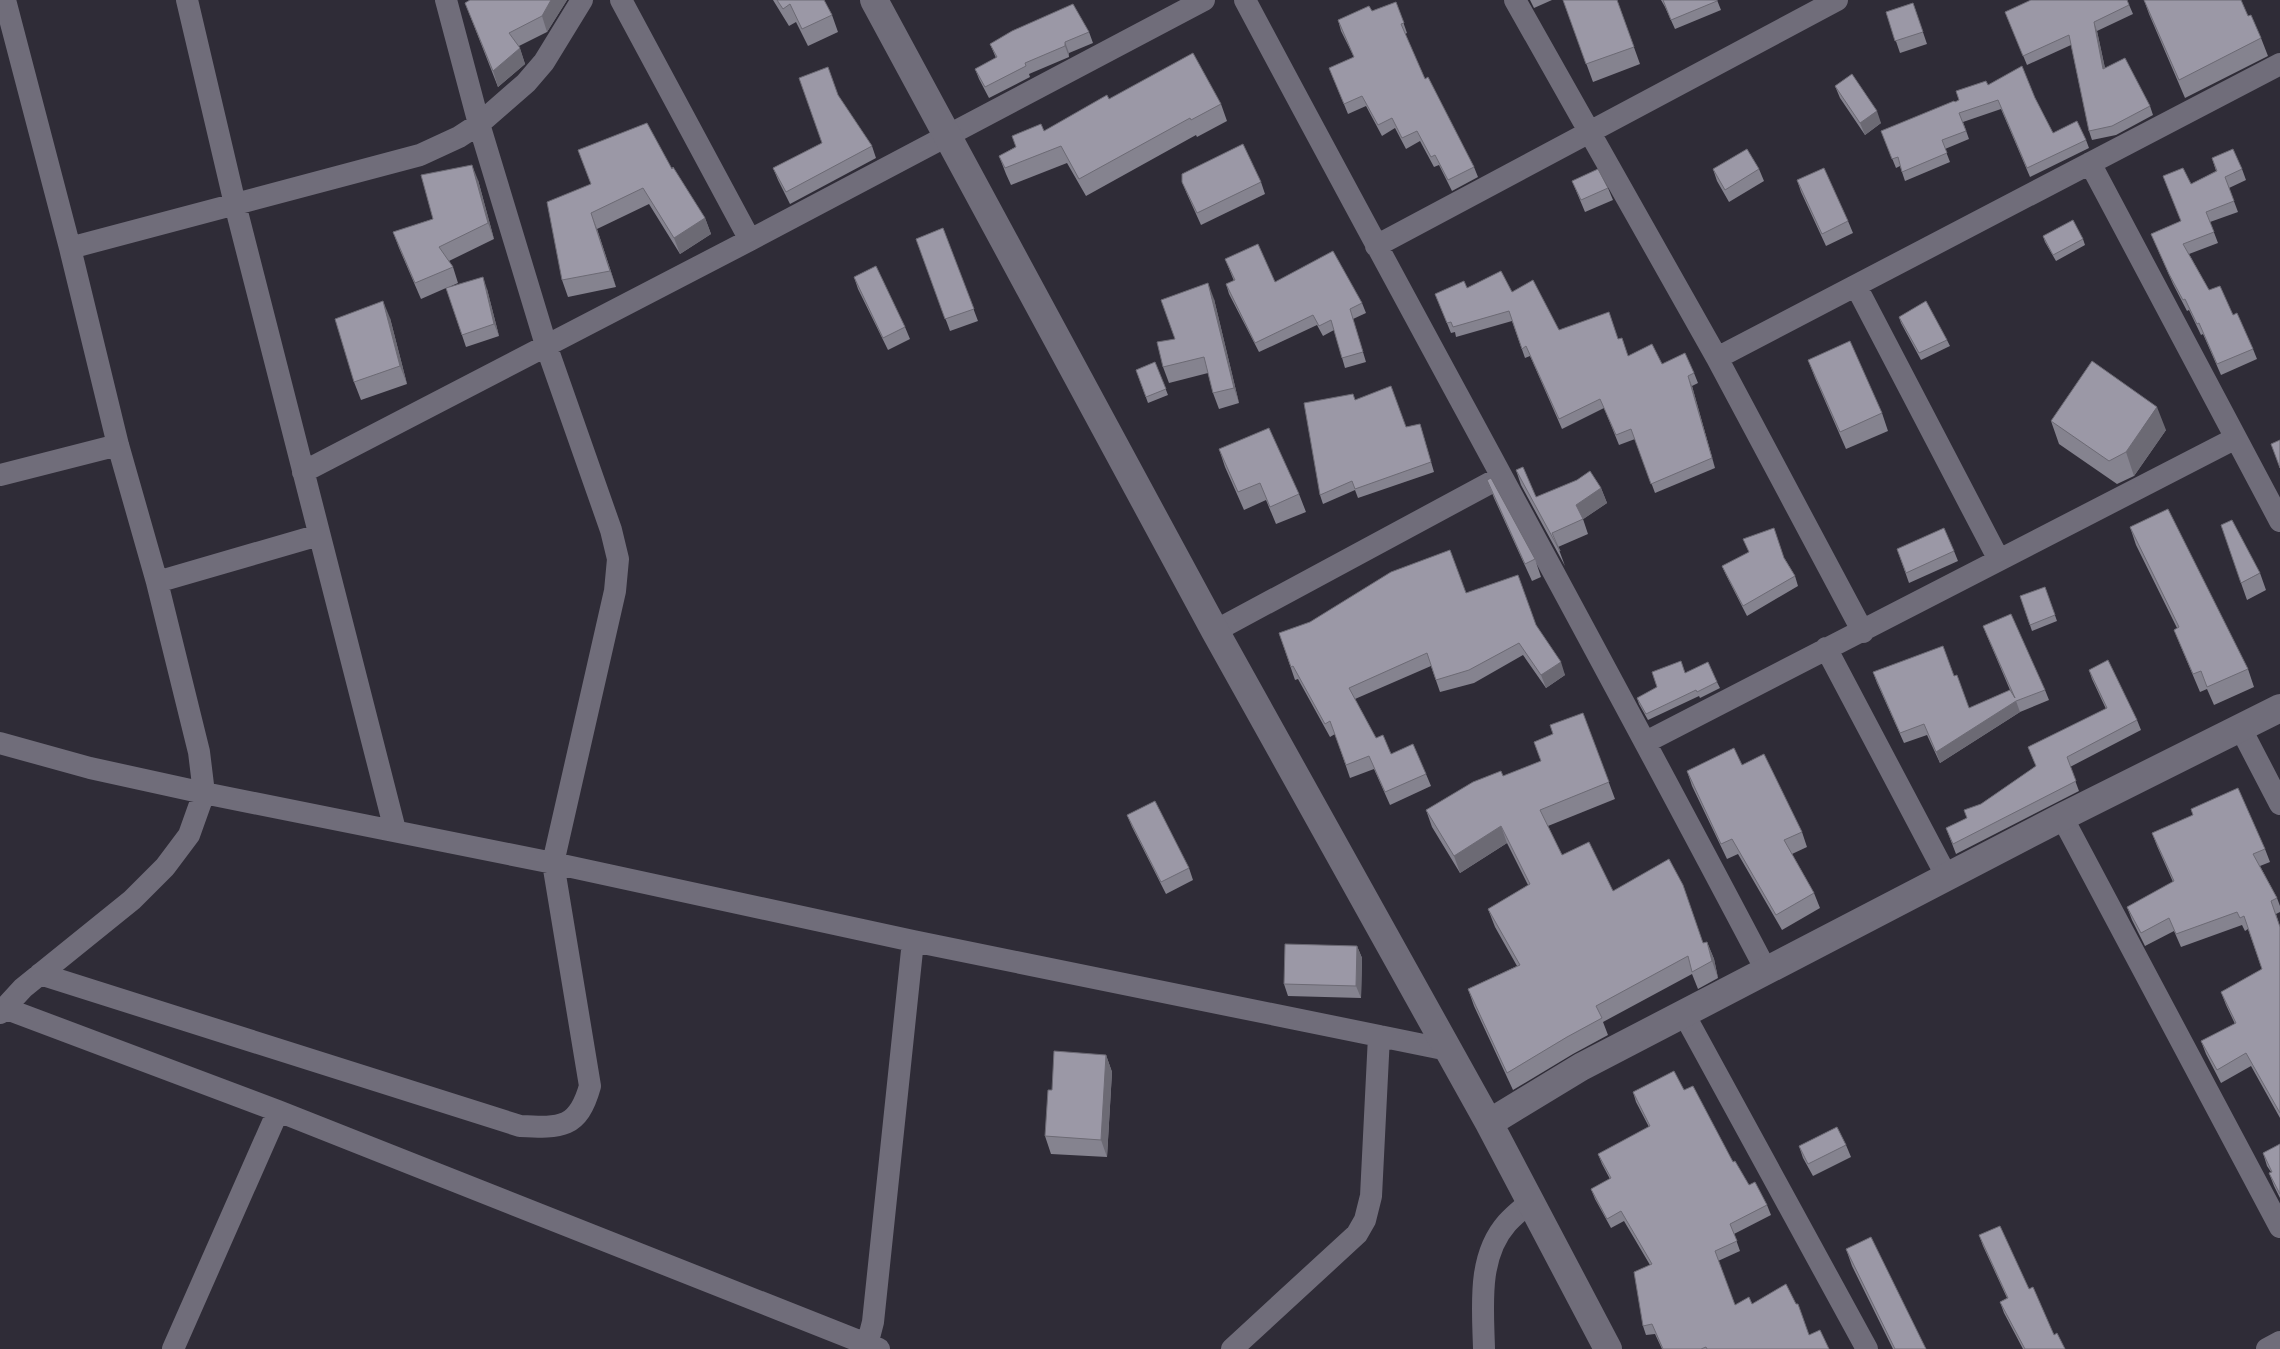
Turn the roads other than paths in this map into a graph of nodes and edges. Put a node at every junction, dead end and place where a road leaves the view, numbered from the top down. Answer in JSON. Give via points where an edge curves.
{"nodes":[{"id":1,"x":5,"y":0,"type":"edge"},
{"id":2,"x":187,"y":0,"type":"edge"},
{"id":3,"x":446,"y":0,"type":"edge"},
{"id":4,"x":582,"y":0,"type":"edge"},
{"id":5,"x":621,"y":0,"type":"edge"},
{"id":6,"x":874,"y":0,"type":"edge"},
{"id":7,"x":1204,"y":0,"type":"edge"},
{"id":8,"x":1245,"y":0,"type":"edge"},
{"id":9,"x":1515,"y":0,"type":"edge"},
{"id":10,"x":1837,"y":0,"type":"edge"},
{"id":11,"x":2280,"y":64,"type":"edge"},
{"id":12,"x":479,"y":124,"type":"junction"},
{"id":13,"x":1588,"y":132,"type":"junction"},
{"id":14,"x":946,"y":136,"type":"junction"},
{"id":15,"x":2090,"y":163,"type":"junction"},
{"id":16,"x":234,"y":204,"type":"junction"},
{"id":17,"x":750,"y":240,"type":"junction"},
{"id":18,"x":1376,"y":246,"type":"junction"},
{"id":19,"x":70,"y":248,"type":"junction"},
{"id":20,"x":1856,"y":286,"type":"junction"},
{"id":21,"x":546,"y":345,"type":"junction"},
{"id":22,"x":1717,"y":358,"type":"junction"},
{"id":23,"x":2236,"y":438,"type":"junction"},
{"id":24,"x":118,"y":444,"type":"junction"},
{"id":25,"x":303,"y":472,"type":"junction"},
{"id":26,"x":0,"y":475,"type":"edge"},
{"id":27,"x":1501,"y":477,"type":"junction"},
{"id":28,"x":2280,"y":521,"type":"edge"},
{"id":29,"x":319,"y":535,"type":"junction"},
{"id":30,"x":1999,"y":560,"type":"junction"},
{"id":31,"x":157,"y":582,"type":"junction"},
{"id":32,"x":1215,"y":630,"type":"junction"},
{"id":33,"x":1863,"y":632,"type":"junction"},
{"id":34,"x":1826,"y":648,"type":"junction"},
{"id":35,"x":2280,"y":708,"type":"edge"},
{"id":36,"x":2241,"y":729,"type":"junction"},
{"id":37,"x":1,"y":740,"type":"edge"},
{"id":38,"x":1646,"y":742,"type":"junction"},
{"id":39,"x":204,"y":793,"type":"junction"},
{"id":40,"x":2280,"y":804,"type":"edge"},
{"id":41,"x":2062,"y":817,"type":"junction"},
{"id":42,"x":395,"y":830,"type":"junction"},
{"id":43,"x":553,"y":863,"type":"junction"},
{"id":44,"x":1947,"y":877,"type":"junction"},
{"id":45,"x":913,"y":941,"type":"junction"},
{"id":46,"x":1767,"y":972,"type":"junction"},
{"id":47,"x":40,"y":974,"type":"junction"},
{"id":48,"x":2,"y":1010,"type":"edge"},
{"id":49,"x":1684,"y":1014,"type":"junction"},
{"id":50,"x":1380,"y":1036,"type":"junction"},
{"id":51,"x":1448,"y":1050,"type":"junction"},
{"id":52,"x":278,"y":1111,"type":"junction"},
{"id":53,"x":1490,"y":1124,"type":"junction"},
{"id":54,"x":1530,"y":1202,"type":"junction"},
{"id":55,"x":2280,"y":1227,"type":"edge"},
{"id":56,"x":2280,"y":1342,"type":"edge"},
{"id":57,"x":871,"y":1347,"type":"edge"},
{"id":58,"x":173,"y":1349,"type":"edge"},
{"id":59,"x":1232,"y":1349,"type":"edge"},
{"id":60,"x":1484,"y":1349,"type":"edge"},
{"id":61,"x":1608,"y":1349,"type":"edge"},
{"id":62,"x":1867,"y":1349,"type":"edge"},
{"id":63,"x":2267,"y":1349,"type":"edge"}],
"edges":[{"from":1,"to":19,"type":"street"},
{"from":2,"to":16,"type":"street"},
{"from":3,"to":12,"type":"street"},
{"from":4,"to":12,"type":"street","via":[[536,73]]},
{"from":5,"to":17,"type":"street"},
{"from":6,"to":14,"type":"street"},
{"from":7,"to":14,"type":"street"},
{"from":8,"to":18,"type":"street"},
{"from":9,"to":13,"type":"street"},
{"from":10,"to":13,"type":"street"},
{"from":11,"to":15,"type":"street"},
{"from":12,"to":16,"type":"street","via":[[460,137],[420,154]]},
{"from":12,"to":21,"type":"street"},
{"from":13,"to":18,"type":"street"},
{"from":13,"to":22,"type":"street"},
{"from":14,"to":17,"type":"street"},
{"from":14,"to":32,"type":"street"},
{"from":15,"to":20,"type":"street"},
{"from":15,"to":23,"type":"street"},
{"from":16,"to":19,"type":"street"},
{"from":16,"to":25,"type":"street"},
{"from":17,"to":21,"type":"street"},
{"from":18,"to":27,"type":"street"},
{"from":19,"to":24,"type":"street"},
{"from":20,"to":22,"type":"street"},
{"from":20,"to":30,"type":"street"},
{"from":21,"to":25,"type":"street"},
{"from":21,"to":43,"type":"street","via":[[611,530],[618,559],[615,591]]},
{"from":22,"to":33,"type":"street"},
{"from":23,"to":28,"type":"street"},
{"from":23,"to":30,"type":"street"},
{"from":24,"to":26,"type":"street"},
{"from":24,"to":31,"type":"street"},
{"from":25,"to":29,"type":"street"},
{"from":27,"to":32,"type":"street"},
{"from":27,"to":38,"type":"street"},
{"from":29,"to":31,"type":"street"},
{"from":29,"to":42,"type":"street"},
{"from":30,"to":33,"type":"street"},
{"from":31,"to":39,"type":"street","via":[[199,752]]},
{"from":32,"to":51,"type":"street"},
{"from":33,"to":34,"type":"street"},
{"from":34,"to":38,"type":"street"},
{"from":34,"to":44,"type":"street"},
{"from":35,"to":36,"type":"street"},
{"from":36,"to":40,"type":"street"},
{"from":36,"to":41,"type":"street"},
{"from":37,"to":39,"type":"street","via":[[90,768]]},
{"from":38,"to":46,"type":"street"},
{"from":39,"to":42,"type":"street"},
{"from":39,"to":47,"type":"street","via":[[189,835],[165,867],[132,900]]},
{"from":41,"to":44,"type":"street"},
{"from":41,"to":55,"type":"street"},
{"from":42,"to":43,"type":"street"},
{"from":43,"to":45,"type":"street"},
{"from":43,"to":47,"type":"street","via":[[590,1086],[584,1106],[570,1122],[549,1128],[520,1126]]},
{"from":44,"to":46,"type":"street"},
{"from":45,"to":50,"type":"street"},
{"from":45,"to":57,"type":"street"},
{"from":46,"to":49,"type":"street"},
{"from":47,"to":48,"type":"street"},
{"from":48,"to":52,"type":"street"},
{"from":49,"to":53,"type":"street","via":[[1581,1067]]},
{"from":49,"to":62,"type":"street"},
{"from":50,"to":51,"type":"street"},
{"from":50,"to":59,"type":"street","via":[[1371,1196],[1364,1220],[1356,1234]]},
{"from":51,"to":53,"type":"street"},
{"from":52,"to":57,"type":"street"},
{"from":52,"to":58,"type":"street"},
{"from":53,"to":54,"type":"street"},
{"from":54,"to":60,"type":"street","via":[[1506,1224],[1493,1245],[1484,1274]]},
{"from":54,"to":61,"type":"street"},
{"from":56,"to":63,"type":"street"}]}
